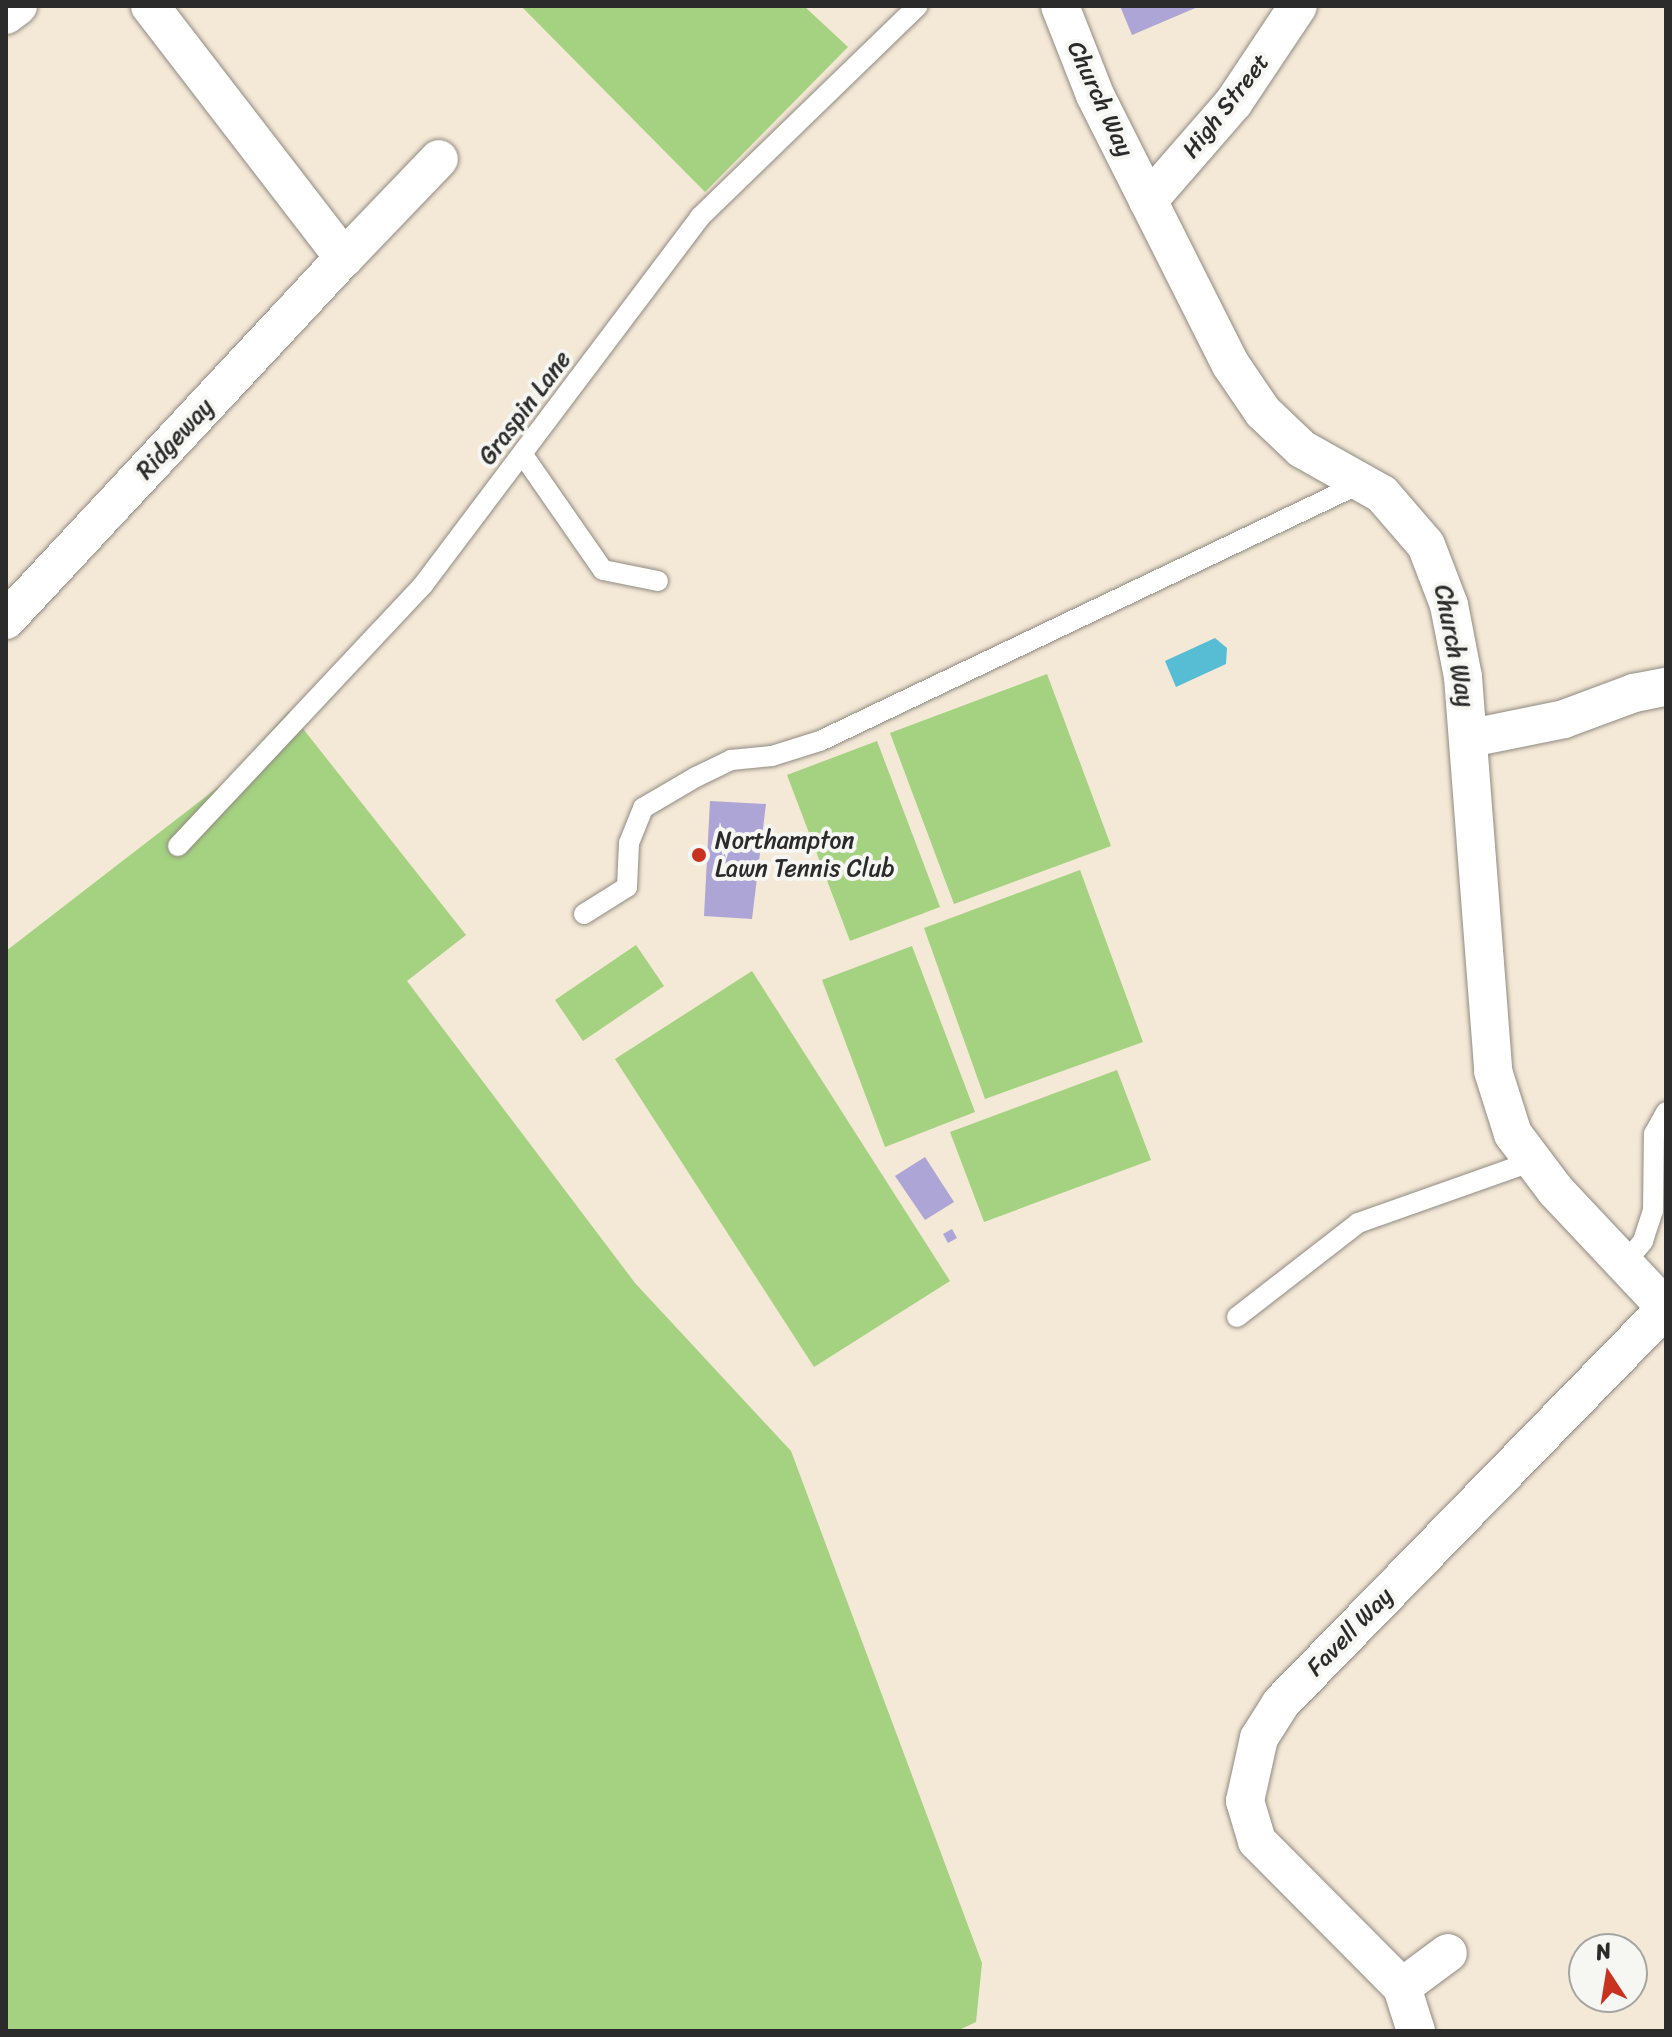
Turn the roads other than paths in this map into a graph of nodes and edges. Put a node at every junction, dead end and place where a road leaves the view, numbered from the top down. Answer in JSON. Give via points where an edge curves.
{"nodes":[{"id":1,"x":18,"y":6,"type":"edge"},
{"id":2,"x":150,"y":6,"type":"edge"},
{"id":3,"x":918,"y":6,"type":"edge"},
{"id":4,"x":1060,"y":6,"type":"edge"},
{"id":5,"x":1298,"y":6,"type":"edge"},
{"id":6,"x":6,"y":15,"type":"edge"},
{"id":7,"x":439,"y":159,"type":"dead end"},
{"id":8,"x":1148,"y":201,"type":"junction"},
{"id":9,"x":344,"y":258,"type":"junction"},
{"id":10,"x":523,"y":455,"type":"junction"},
{"id":11,"x":1359,"y":484,"type":"junction"},
{"id":12,"x":658,"y":581,"type":"dead end"},
{"id":13,"x":6,"y":620,"type":"edge"},
{"id":14,"x":1666,"y":687,"type":"edge"},
{"id":15,"x":1471,"y":738,"type":"junction"},
{"id":16,"x":178,"y":846,"type":"dead end"},
{"id":17,"x":584,"y":914,"type":"dead end"},
{"id":18,"x":1666,"y":1112,"type":"edge"},
{"id":19,"x":1533,"y":1161,"type":"junction"},
{"id":20,"x":1624,"y":1264,"type":"junction"},
{"id":21,"x":1666,"y":1308,"type":"edge"},
{"id":22,"x":1237,"y":1317,"type":"dead end"},
{"id":23,"x":1448,"y":1953,"type":"dead end"},
{"id":24,"x":1402,"y":1987,"type":"junction"},
{"id":25,"x":1416,"y":2031,"type":"edge"}],
"edges":[{"from":1,"to":6,"type":"street"},
{"from":2,"to":9,"type":"street"},
{"from":3,"to":10,"type":"lane","name":"Graspin Lane","via":[[700,217]]},
{"from":4,"to":8,"type":"street","name":"Church Way","via":[[1095,95]]},
{"from":5,"to":8,"type":"street","name":"High Street","via":[[1234,102]]},
{"from":7,"to":9,"type":"street","name":"Ridgeway"},
{"from":8,"to":11,"type":"street","name":"Church Way","via":[[1231,365],[1263,412],[1302,449]]},
{"from":9,"to":13,"type":"street","name":"Ridgeway"},
{"from":10,"to":12,"type":"lane","via":[[603,570]]},
{"from":10,"to":16,"type":"lane","name":"Graspin Lane","via":[[423,585]]},
{"from":11,"to":15,"type":"street","name":"Church Way","via":[[1402,513],[1426,545],[1441,579]]},
{"from":11,"to":17,"type":"lane","via":[[820,741],[772,756],[731,760],[696,777],[643,808],[629,843],[627,887]]},
{"from":14,"to":15,"type":"street","via":[[1564,719]]},
{"from":15,"to":19,"type":"street","name":"Church Way","via":[[1493,1071],[1513,1134]]},
{"from":18,"to":20,"type":"lane","via":[[1654,1134],[1653,1211],[1643,1241]]},
{"from":19,"to":20,"type":"street","name":"Church Way"},
{"from":19,"to":22,"type":"lane","via":[[1358,1223]]},
{"from":20,"to":21,"type":"street","name":"Church Way"},
{"from":21,"to":24,"type":"street","name":"Favell Way","via":[[1281,1703],[1259,1738],[1245,1801],[1257,1841]]},
{"from":23,"to":24,"type":"street"},
{"from":24,"to":25,"type":"street","name":"Favell Way"}]}
